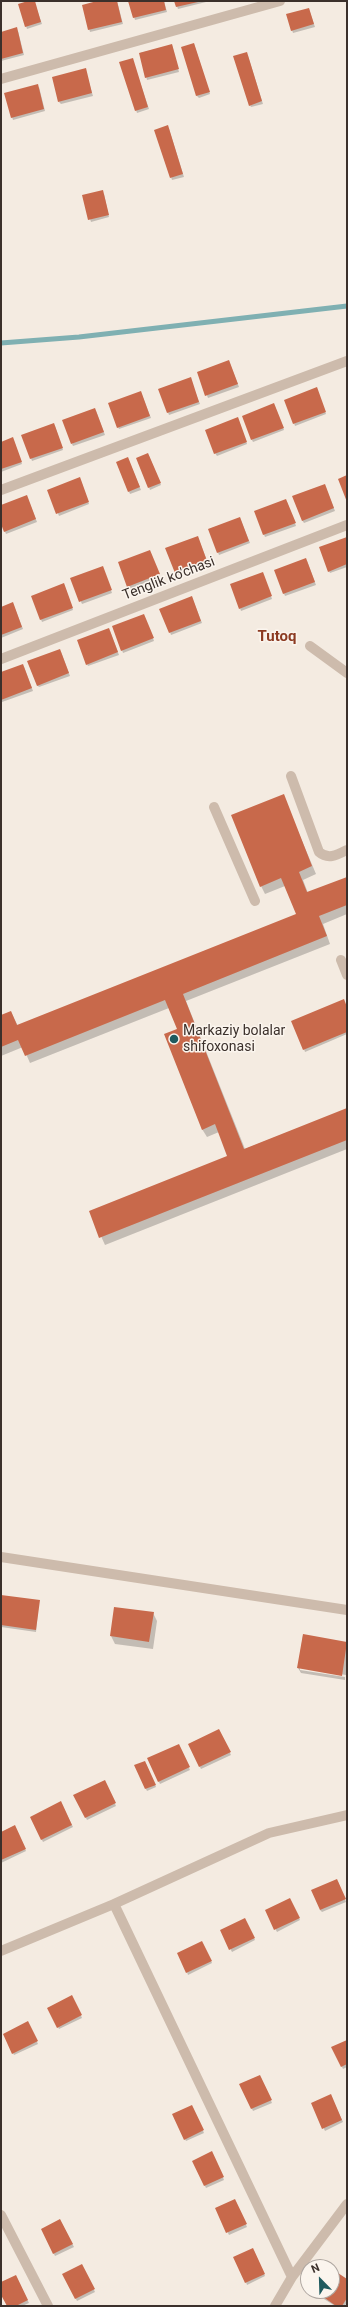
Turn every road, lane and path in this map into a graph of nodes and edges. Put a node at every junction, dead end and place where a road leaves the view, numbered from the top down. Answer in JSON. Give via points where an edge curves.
{"nodes":[{"id":1,"x":280,"y":1,"type":"edge"},
{"id":2,"x":1,"y":79,"type":"edge"},
{"id":3,"x":347,"y":362,"type":"edge"},
{"id":4,"x":1,"y":490,"type":"edge"},
{"id":5,"x":347,"y":525,"type":"edge"},
{"id":6,"x":310,"y":646,"type":"dead end"},
{"id":7,"x":1,"y":659,"type":"edge"},
{"id":8,"x":347,"y":673,"type":"edge"},
{"id":9,"x":291,"y":776,"type":"dead end"},
{"id":10,"x":214,"y":807,"type":"dead end"},
{"id":11,"x":347,"y":850,"type":"edge"},
{"id":12,"x":255,"y":900,"type":"dead end"},
{"id":13,"x":341,"y":960,"type":"dead end"},
{"id":14,"x":347,"y":975,"type":"edge"},
{"id":15,"x":1,"y":1557,"type":"edge"},
{"id":16,"x":347,"y":1610,"type":"edge"},
{"id":17,"x":347,"y":1815,"type":"edge"},
{"id":18,"x":114,"y":1904,"type":"junction"},
{"id":19,"x":1,"y":1951,"type":"edge"},
{"id":20,"x":347,"y":2204,"type":"edge"},
{"id":21,"x":1,"y":2215,"type":"edge"},
{"id":22,"x":292,"y":2278,"type":"junction"},
{"id":23,"x":48,"y":2306,"type":"edge"},
{"id":24,"x":276,"y":2306,"type":"edge"}],
"edges":[{"from":1,"to":2,"type":"street"},
{"from":3,"to":4,"type":"street"},
{"from":5,"to":7,"type":"street","name":"Tenglik ko'chasi"},
{"from":6,"to":8,"type":"street"},
{"from":9,"to":11,"type":"street","via":[[319,852],[323,856],[334,857]]},
{"from":10,"to":12,"type":"street"},
{"from":13,"to":14,"type":"street"},
{"from":15,"to":16,"type":"street"},
{"from":17,"to":18,"type":"street","via":[[269,1833]]},
{"from":18,"to":19,"type":"street"},
{"from":18,"to":22,"type":"street"},
{"from":20,"to":22,"type":"street"},
{"from":21,"to":23,"type":"street"},
{"from":22,"to":24,"type":"street"}]}
